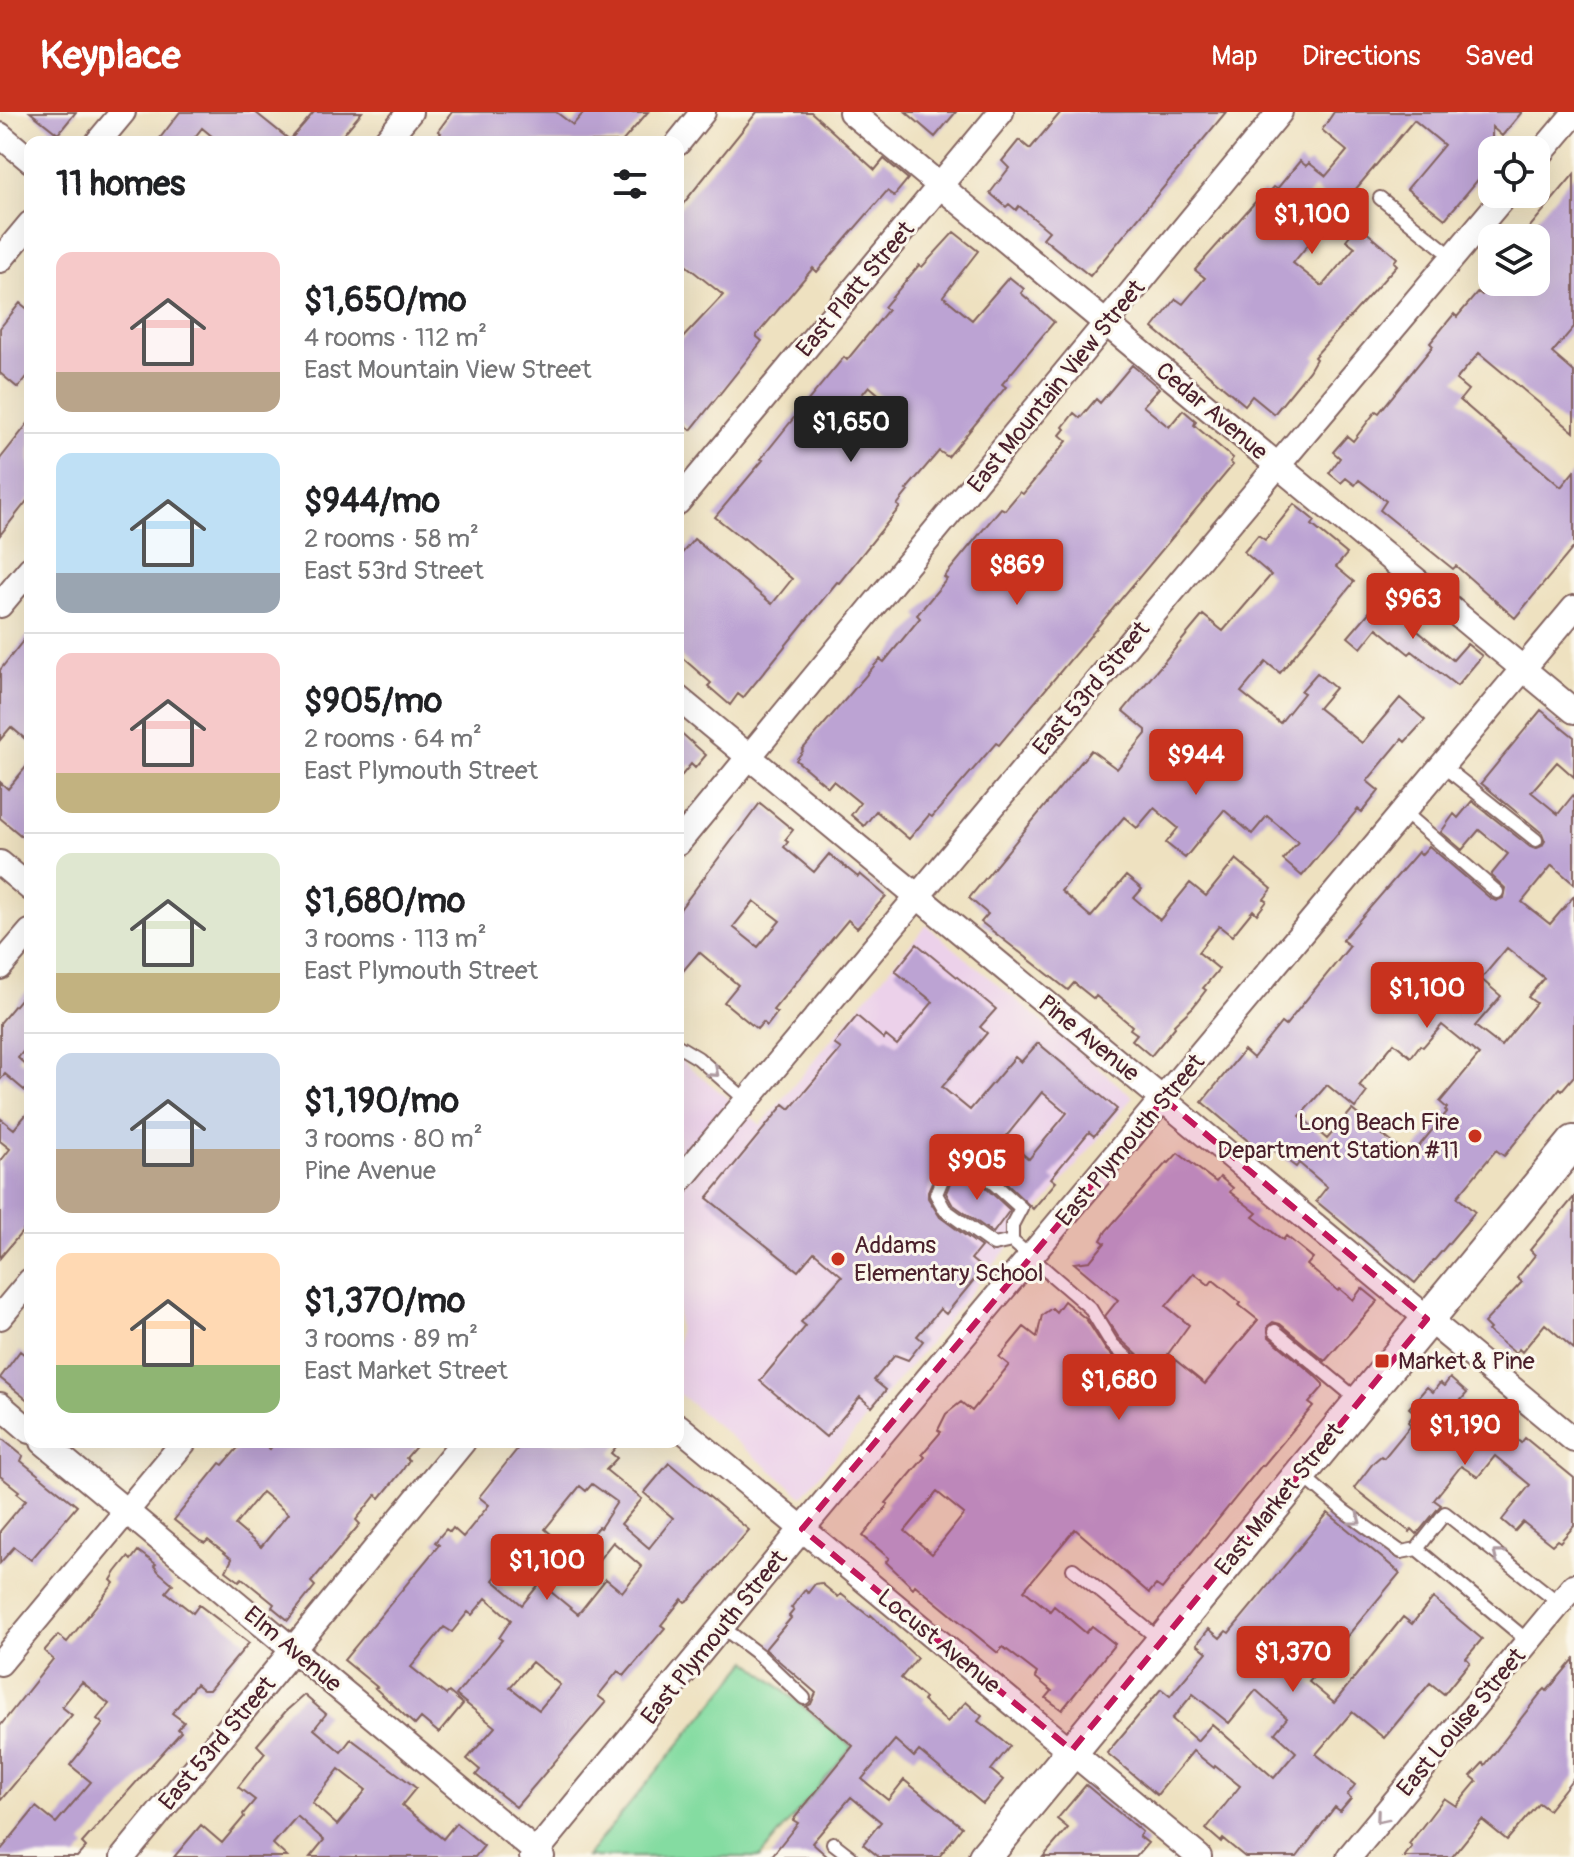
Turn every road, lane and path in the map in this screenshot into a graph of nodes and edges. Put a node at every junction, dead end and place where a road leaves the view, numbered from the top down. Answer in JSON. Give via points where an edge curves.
{"nodes":[{"id":1,"x":123,"y":112,"type":"edge"},
{"id":2,"x":410,"y":112,"type":"edge"},
{"id":3,"x":703,"y":112,"type":"edge"},
{"id":4,"x":851,"y":112,"type":"edge"},
{"id":5,"x":1001,"y":112,"type":"edge"},
{"id":6,"x":1280,"y":112,"type":"edge"},
{"id":7,"x":1574,"y":114,"type":"edge"},
{"id":8,"x":0,"y":135,"type":"edge"},
{"id":9,"x":103,"y":136,"type":"edge"},
{"id":10,"x":390,"y":136,"type":"edge"},
{"id":11,"x":684,"y":136,"type":"edge"},
{"id":12,"x":1550,"y":142,"type":"edge"},
{"id":13,"x":24,"y":155,"type":"edge"},
{"id":14,"x":940,"y":186,"type":"junction"},
{"id":15,"x":1380,"y":198,"type":"dead end"},
{"id":16,"x":1494,"y":208,"type":"edge"},
{"id":17,"x":24,"y":231,"type":"edge"},
{"id":18,"x":1453,"y":257,"type":"junction"},
{"id":19,"x":0,"y":260,"type":"edge"},
{"id":20,"x":1107,"y":324,"type":"junction"},
{"id":21,"x":1276,"y":464,"type":"junction"},
{"id":22,"x":684,"y":495,"type":"edge"},
{"id":23,"x":24,"y":576,"type":"edge"},
{"id":24,"x":0,"y":605,"type":"edge"},
{"id":25,"x":1574,"y":608,"type":"edge"},
{"id":26,"x":1524,"y":669,"type":"junction"},
{"id":27,"x":684,"y":703,"type":"edge"},
{"id":28,"x":1574,"y":711,"type":"edge"},
{"id":29,"x":750,"y":757,"type":"junction"},
{"id":30,"x":1443,"y":766,"type":"junction"},
{"id":31,"x":1404,"y":812,"type":"junction"},
{"id":32,"x":684,"y":836,"type":"edge"},
{"id":33,"x":1536,"y":840,"type":"dead end"},
{"id":34,"x":0,"y":863,"type":"edge"},
{"id":35,"x":24,"y":883,"type":"edge"},
{"id":36,"x":1497,"y":892,"type":"dead end"},
{"id":37,"x":918,"y":898,"type":"junction"},
{"id":38,"x":24,"y":939,"type":"edge"},
{"id":39,"x":0,"y":967,"type":"edge"},
{"id":40,"x":684,"y":1050,"type":"edge"},
{"id":41,"x":1164,"y":1099,"type":"junction"},
{"id":42,"x":747,"y":1101,"type":"junction"},
{"id":43,"x":1574,"y":1142,"type":"edge"},
{"id":44,"x":684,"y":1176,"type":"edge"},
{"id":45,"x":1012,"y":1241,"type":"junction"},
{"id":46,"x":1030,"y":1258,"type":"junction"},
{"id":47,"x":24,"y":1288,"type":"edge"},
{"id":48,"x":0,"y":1317,"type":"edge"},
{"id":49,"x":1427,"y":1319,"type":"junction"},
{"id":50,"x":1275,"y":1331,"type":"dead end"},
{"id":51,"x":1146,"y":1375,"type":"dead end"},
{"id":52,"x":1359,"y":1401,"type":"junction"},
{"id":53,"x":0,"y":1405,"type":"edge"},
{"id":54,"x":24,"y":1426,"type":"edge"},
{"id":55,"x":684,"y":1431,"type":"edge"},
{"id":56,"x":1574,"y":1440,"type":"edge"},
{"id":57,"x":50,"y":1448,"type":"edge"},
{"id":58,"x":179,"y":1448,"type":"edge"},
{"id":59,"x":458,"y":1448,"type":"edge"},
{"id":60,"x":1301,"y":1475,"type":"junction"},
{"id":61,"x":127,"y":1512,"type":"junction"},
{"id":62,"x":802,"y":1529,"type":"junction"},
{"id":63,"x":1417,"y":1549,"type":"junction"},
{"id":64,"x":1073,"y":1569,"type":"dead end"},
{"id":65,"x":1567,"y":1595,"type":"edge"},
{"id":66,"x":722,"y":1627,"type":"junction"},
{"id":67,"x":1528,"y":1641,"type":"junction"},
{"id":68,"x":1162,"y":1642,"type":"junction"},
{"id":69,"x":294,"y":1650,"type":"junction"},
{"id":70,"x":0,"y":1663,"type":"edge"},
{"id":71,"x":804,"y":1698,"type":"dead end"},
{"id":72,"x":1072,"y":1750,"type":"junction"},
{"id":73,"x":833,"y":1843,"type":"dead end"},
{"id":74,"x":537,"y":1855,"type":"edge"},
{"id":75,"x":123,"y":1857,"type":"edge"},
{"id":76,"x":851,"y":1857,"type":"edge"},
{"id":77,"x":985,"y":1857,"type":"edge"},
{"id":78,"x":1199,"y":1857,"type":"edge"},
{"id":79,"x":1349,"y":1857,"type":"edge"}],
"edges":[{"from":1,"to":9,"type":"street"},
{"from":2,"to":10,"type":"street"},
{"from":3,"to":11,"type":"street"},
{"from":4,"to":14,"type":"street","name":"Cedar Avenue"},
{"from":5,"to":14,"type":"street","name":"East Platt Street"},
{"from":6,"to":20,"type":"street","name":"East Mountain View Street"},
{"from":7,"to":12,"type":"street"},
{"from":8,"to":13,"type":"street"},
{"from":14,"to":20,"type":"street","name":"Cedar Avenue"},
{"from":14,"to":22,"type":"street","name":"East Platt Street"},
{"from":15,"to":18,"type":"lane"},
{"from":16,"to":18,"type":"street","name":"East 53rd Street"},
{"from":17,"to":19,"type":"street"},
{"from":18,"to":21,"type":"street","name":"East 53rd Street"},
{"from":20,"to":21,"type":"street","name":"Cedar Avenue"},
{"from":20,"to":29,"type":"street","name":"East Mountain View Street"},
{"from":21,"to":26,"type":"street","name":"Cedar Avenue"},
{"from":21,"to":37,"type":"street","name":"East 53rd Street"},
{"from":23,"to":24,"type":"street"},
{"from":25,"to":26,"type":"street","name":"East Plymouth Street"},
{"from":26,"to":28,"type":"street","name":"Cedar Avenue"},
{"from":26,"to":30,"type":"street","name":"East Plymouth Street"},
{"from":27,"to":29,"type":"street","name":"Pine Avenue"},
{"from":29,"to":32,"type":"street","name":"East Mountain View Street"},
{"from":29,"to":37,"type":"street","name":"Pine Avenue"},
{"from":30,"to":31,"type":"street","name":"East Plymouth Street"},
{"from":30,"to":33,"type":"lane"},
{"from":31,"to":36,"type":"lane"},
{"from":31,"to":41,"type":"street","name":"East Plymouth Street"},
{"from":34,"to":35,"type":"street"},
{"from":37,"to":41,"type":"street","name":"Pine Avenue"},
{"from":37,"to":42,"type":"street","name":"East 53rd Street"},
{"from":38,"to":39,"type":"street"},
{"from":40,"to":42,"type":"lane","one_way":true},
{"from":41,"to":46,"type":"street","name":"East Plymouth Street"},
{"from":41,"to":49,"type":"street","name":"Pine Avenue"},
{"from":42,"to":44,"type":"street","name":"East 53rd Street"},
{"from":43,"to":49,"type":"street","name":"East Market Street"},
{"from":45,"to":45,"type":"lane","via":[[994,1245],[945,1210],[936,1194],[943,1177],[963,1161],[1021,1208],[1012,1225]]},
{"from":45,"to":46,"type":"lane"},
{"from":46,"to":51,"type":"lane","via":[[1090,1308],[1112,1344]]},
{"from":46,"to":62,"type":"street","name":"East Plymouth Street"},
{"from":47,"to":48,"type":"street"},
{"from":49,"to":52,"type":"street","name":"East Market Street"},
{"from":49,"to":56,"type":"street","name":"Pine Avenue"},
{"from":50,"to":52,"type":"lane"},
{"from":52,"to":60,"type":"street","name":"East Market Street"},
{"from":53,"to":54,"type":"street"},
{"from":55,"to":62,"type":"street","name":"Locust Avenue"},
{"from":57,"to":61,"type":"street","name":"Elm Avenue"},
{"from":58,"to":61,"type":"street"},
{"from":59,"to":69,"type":"street","name":"East 53rd Street"},
{"from":60,"to":63,"type":"lane","one_way":true,"via":[[1401,1552]]},
{"from":60,"to":68,"type":"street","name":"East Market Street"},
{"from":61,"to":69,"type":"street","name":"Elm Avenue"},
{"from":61,"to":70,"type":"street"},
{"from":62,"to":66,"type":"street","name":"East Plymouth Street"},
{"from":62,"to":72,"type":"street","name":"Locust Avenue"},
{"from":65,"to":63,"type":"lane","one_way":true,"via":[[1445,1513]]},
{"from":63,"to":67,"type":"lane"},
{"from":64,"to":68,"type":"lane"},
{"from":65,"to":67,"type":"street","name":"East Louise Street"},
{"from":66,"to":71,"type":"lane"},
{"from":66,"to":74,"type":"street","name":"East Plymouth Street"},
{"from":67,"to":79,"type":"street","name":"East Louise Street","one_way":true},
{"from":68,"to":72,"type":"street","name":"East Market Street"},
{"from":69,"to":74,"type":"street","name":"Elm Avenue"},
{"from":69,"to":75,"type":"street","name":"East 53rd Street"},
{"from":72,"to":77,"type":"street","name":"East Market Street"},
{"from":72,"to":78,"type":"street","name":"Locust Avenue"},
{"from":73,"to":76,"type":"lane"}]}
